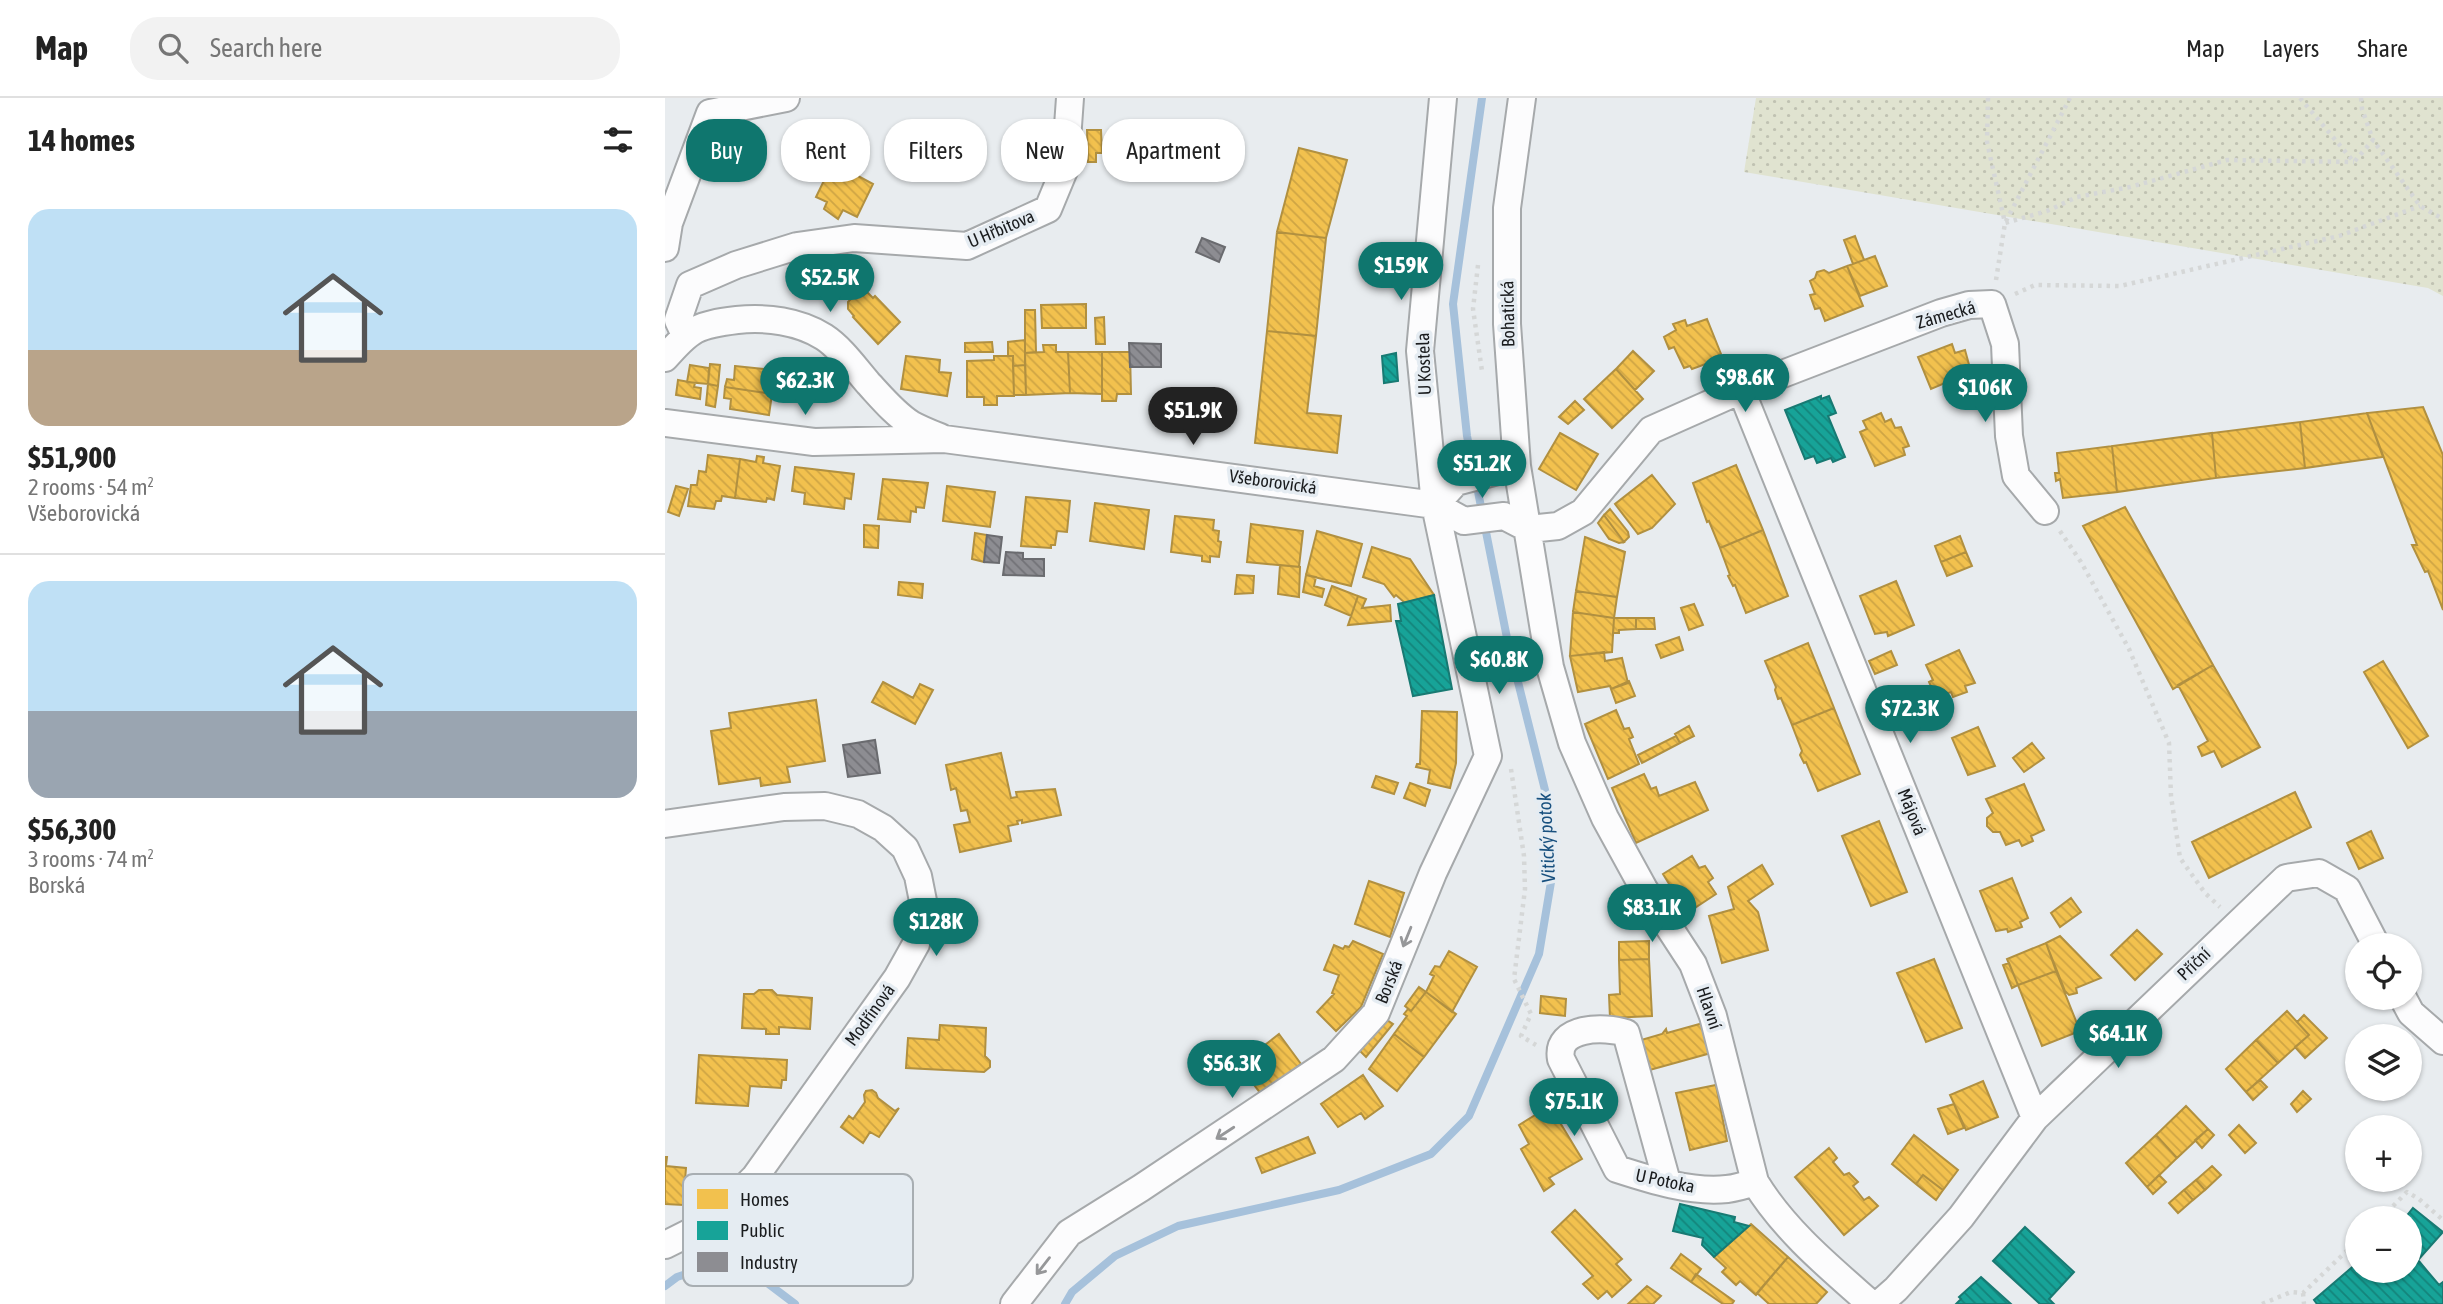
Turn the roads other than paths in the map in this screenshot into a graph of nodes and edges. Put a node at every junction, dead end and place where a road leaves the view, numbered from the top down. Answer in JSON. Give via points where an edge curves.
{"nodes":[{"id":1,"x":786,"y":98,"type":"edge"},
{"id":2,"x":1070,"y":98,"type":"edge"},
{"id":3,"x":1443,"y":98,"type":"edge"},
{"id":4,"x":1521,"y":98,"type":"edge"},
{"id":5,"x":665,"y":248,"type":"edge"},
{"id":6,"x":676,"y":319,"type":"edge"},
{"id":7,"x":665,"y":358,"type":"edge"},
{"id":8,"x":1741,"y":390,"type":"junction"},
{"id":9,"x":665,"y":423,"type":"edge"},
{"id":10,"x":944,"y":439,"type":"junction"},
{"id":11,"x":1507,"y":469,"type":"junction"},
{"id":12,"x":1435,"y":505,"type":"junction"},
{"id":13,"x":2045,"y":511,"type":"road end"},
{"id":14,"x":1529,"y":529,"type":"junction"},
{"id":15,"x":665,"y":824,"type":"edge"},
{"id":16,"x":2370,"y":933,"type":"edge"},
{"id":17,"x":2409,"y":1010,"type":"edge"},
{"id":18,"x":2443,"y":1041,"type":"edge"},
{"id":19,"x":2035,"y":1118,"type":"junction"},
{"id":20,"x":757,"y":1174,"type":"edge"},
{"id":21,"x":1667,"y":1182,"type":"junction"},
{"id":22,"x":1755,"y":1182,"type":"junction"},
{"id":23,"x":683,"y":1236,"type":"edge"},
{"id":24,"x":665,"y":1245,"type":"edge"},
{"id":25,"x":1014,"y":1304,"type":"edge"},
{"id":26,"x":1871,"y":1304,"type":"edge"},
{"id":27,"x":1879,"y":1304,"type":"edge"}],
"edges":[{"from":1,"to":5,"type":"street","via":[[710,113],[669,223]]},
{"from":2,"to":6,"type":"street","name":"U Hřbitova","via":[[1065,167],[1048,209],[967,246],[854,238],[797,246],[690,285]]},
{"from":3,"to":12,"type":"street","name":"U Kostela","via":[[1420,351]]},
{"from":4,"to":11,"type":"street","name":"Bohatická","via":[[1507,208]]},
{"from":6,"to":7,"type":"street","name":"Všeborovická"},
{"from":6,"to":10,"type":"street","name":"Všeborovická","via":[[697,327],[773,319],[825,337],[910,423]]},
{"from":8,"to":13,"type":"street","name":"Zámecká","via":[[1941,313],[1992,304],[2005,344],[2009,436],[2016,476]]},
{"from":8,"to":14,"type":"street","name":"Zámecká","via":[[1651,430],[1583,512],[1558,526]]},
{"from":8,"to":19,"type":"street","name":"Májová"},
{"from":9,"to":10,"type":"street","name":"Všeborovická","via":[[814,442]]},
{"from":10,"to":12,"type":"street","name":"Všeborovická"},
{"from":11,"to":12,"type":"street","via":[[1456,482]]},
{"from":11,"to":14,"type":"street","name":"Bohatická"},
{"from":12,"to":14,"type":"street","via":[[1464,521],[1504,516]]},
{"from":12,"to":25,"type":"street","name":"Borská","one_way":true,"via":[[1488,756],[1433,873],[1376,1013],[1333,1059],[1069,1233]]},
{"from":14,"to":22,"type":"street","name":"Hlavní","via":[[1550,667],[1571,744],[1644,889],[1693,964],[1713,1016]]},
{"from":15,"to":20,"type":"street","name":"Modřínová","via":[[784,807],[825,806],[858,814],[883,828],[905,848],[918,876],[924,906],[916,944],[897,978]]},
{"from":16,"to":19,"type":"street","name":"Příční","via":[[2347,889],[2319,873],[2286,878]]},
{"from":17,"to":18,"type":"street"},
{"from":19,"to":27,"type":"street","name":"Příční","via":[[1961,1217]]},
{"from":21,"to":21,"type":"street","name":"U Potoka","via":[[1626,1034],[1612,1028],[1580,1031],[1564,1040],[1561,1059],[1617,1169]]},
{"from":21,"to":22,"type":"street","name":"U Potoka","via":[[1704,1189]]},
{"from":22,"to":26,"type":"street","name":"Hlavní","via":[[1809,1249]]},
{"from":23,"to":24,"type":"street","name":"Modřínová"}]}
